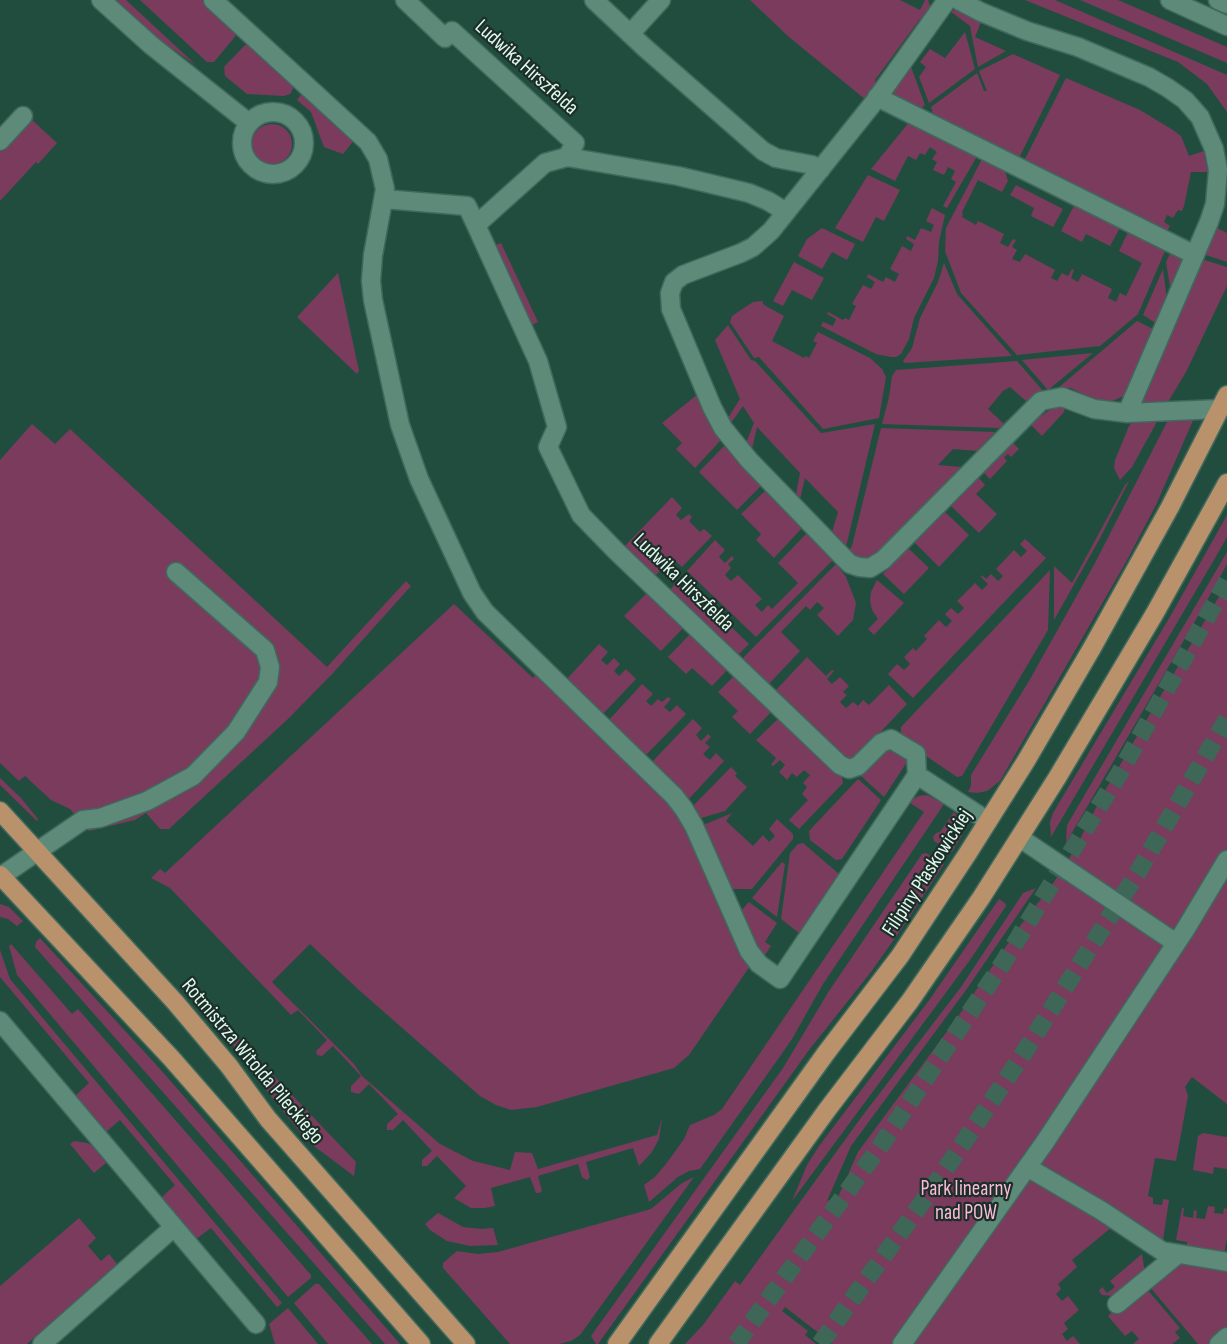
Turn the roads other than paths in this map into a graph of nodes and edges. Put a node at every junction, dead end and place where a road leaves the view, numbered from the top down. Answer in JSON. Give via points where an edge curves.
{"nodes":[{"id":1,"x":101,"y":0,"type":"edge"},
{"id":2,"x":213,"y":0,"type":"edge"},
{"id":3,"x":405,"y":0,"type":"edge"},
{"id":4,"x":594,"y":0,"type":"edge"},
{"id":5,"x":661,"y":0,"type":"edge"},
{"id":6,"x":946,"y":0,"type":"edge"},
{"id":7,"x":958,"y":0,"type":"edge"},
{"id":8,"x":1170,"y":0,"type":"edge"},
{"id":9,"x":1218,"y":0,"type":"edge"},
{"id":10,"x":1227,"y":4,"type":"edge"},
{"id":11,"x":1227,"y":26,"type":"edge"},
{"id":12,"x":630,"y":34,"type":"junction"},
{"id":13,"x":878,"y":97,"type":"junction"},
{"id":14,"x":23,"y":116,"type":"dead end"},
{"id":15,"x":249,"y":123,"type":"dead end"},
{"id":16,"x":0,"y":141,"type":"edge"},
{"id":17,"x":567,"y":157,"type":"junction"},
{"id":18,"x":821,"y":169,"type":"junction"},
{"id":19,"x":384,"y":199,"type":"junction"},
{"id":20,"x":786,"y":212,"type":"junction"},
{"id":21,"x":476,"y":225,"type":"junction"},
{"id":22,"x":1195,"y":255,"type":"junction"},
{"id":23,"x":1224,"y":402,"type":"edge"},
{"id":24,"x":1126,"y":413,"type":"junction"},
{"id":25,"x":1227,"y":483,"type":"edge"},
{"id":26,"x":176,"y":572,"type":"dead end"},
{"id":27,"x":918,"y":774,"type":"junction"},
{"id":28,"x":0,"y":811,"type":"edge"},
{"id":29,"x":988,"y":821,"type":"junction"},
{"id":30,"x":1020,"y":838,"type":"junction"},
{"id":31,"x":37,"y":851,"type":"junction"},
{"id":32,"x":1224,"y":872,"type":"edge"},
{"id":33,"x":0,"y":876,"type":"edge"},
{"id":34,"x":1176,"y":943,"type":"junction"},
{"id":35,"x":0,"y":1021,"type":"edge"},
{"id":36,"x":1027,"y":1167,"type":"junction"},
{"id":37,"x":174,"y":1227,"type":"junction"},
{"id":38,"x":1178,"y":1254,"type":"junction"},
{"id":39,"x":1227,"y":1262,"type":"edge"},
{"id":40,"x":1117,"y":1304,"type":"dead end"},
{"id":41,"x":256,"y":1324,"type":"dead end"},
{"id":42,"x":1227,"y":1337,"type":"edge"},
{"id":43,"x":42,"y":1344,"type":"edge"},
{"id":44,"x":421,"y":1344,"type":"edge"},
{"id":45,"x":466,"y":1344,"type":"edge"},
{"id":46,"x":617,"y":1344,"type":"edge"},
{"id":47,"x":658,"y":1344,"type":"edge"},
{"id":48,"x":902,"y":1344,"type":"edge"},
{"id":49,"x":1219,"y":1344,"type":"edge"}],
"edges":[{"from":1,"to":15,"type":"street"},
{"from":2,"to":19,"type":"street","via":[[368,142],[378,159]]},
{"from":3,"to":17,"type":"street","name":"Ludwika Hirszfelda","via":[[445,38],[452,31],[575,142]]},
{"from":4,"to":12,"type":"street"},
{"from":5,"to":12,"type":"street"},
{"from":6,"to":13,"type":"street"},
{"from":7,"to":22,"type":"street","via":[[1149,77],[1192,108],[1211,138],[1218,170],[1215,204]]},
{"from":8,"to":11,"type":"street"},
{"from":9,"to":10,"type":"street"},
{"from":12,"to":18,"type":"street","via":[[764,151],[776,158]]},
{"from":13,"to":18,"type":"street"},
{"from":13,"to":22,"type":"street"},
{"from":14,"to":16,"type":"street"},
{"from":17,"to":20,"type":"street","via":[[669,174],[749,193]]},
{"from":17,"to":21,"type":"street","via":[[545,164]]},
{"from":18,"to":20,"type":"street"},
{"from":19,"to":21,"type":"street","name":"Ludwika Hirszfelda","via":[[468,206]]},
{"from":19,"to":27,"type":"street","via":[[371,281],[399,425],[419,479],[472,593],[485,612],[679,802],[694,826],[749,951],[759,964],[780,979]]},
{"from":20,"to":24,"type":"street","via":[[747,250],[683,275],[672,287],[670,304],[723,428],[850,564],[870,567],[883,560],[1041,401],[1062,397],[1094,409]]},
{"from":21,"to":27,"type":"street","name":"Ludwika Hirszfelda","via":[[538,361],[557,427],[548,447],[581,515],[840,765],[849,769],[858,766],[881,743],[891,739],[916,754]]},
{"from":22,"to":24,"type":"street"},
{"from":23,"to":24,"type":"street"},
{"from":23,"to":29,"type":"main road","name":"Filipiny Płaskowickiej","via":[[1092,648]]},
{"from":25,"to":30,"type":"main road"},
{"from":26,"to":31,"type":"street","via":[[265,650],[270,667],[268,682],[236,732],[193,776],[147,801],[83,820]]},
{"from":27,"to":29,"type":"street"},
{"from":28,"to":31,"type":"main road","name":"Rotmistrza Witolda Pileckiego"},
{"from":29,"to":46,"type":"main road","name":"Filipiny Płaskowickiej","via":[[900,956],[825,1053]]},
{"from":30,"to":34,"type":"street"},
{"from":30,"to":47,"type":"main road","via":[[910,1002]]},
{"from":31,"to":33,"type":"street"},
{"from":31,"to":45,"type":"main road","name":"Rotmistrza Witolda Pileckiego","via":[[175,1002],[268,1119]]},
{"from":32,"to":34,"type":"street"},
{"from":33,"to":44,"type":"main road","via":[[172,1059]]},
{"from":34,"to":36,"type":"street"},
{"from":35,"to":37,"type":"street"},
{"from":36,"to":38,"type":"street","via":[[1162,1251]]},
{"from":36,"to":48,"type":"street"},
{"from":37,"to":41,"type":"street"},
{"from":37,"to":43,"type":"street"},
{"from":38,"to":39,"type":"street"},
{"from":38,"to":40,"type":"street"},
{"from":42,"to":49,"type":"street"}]}
